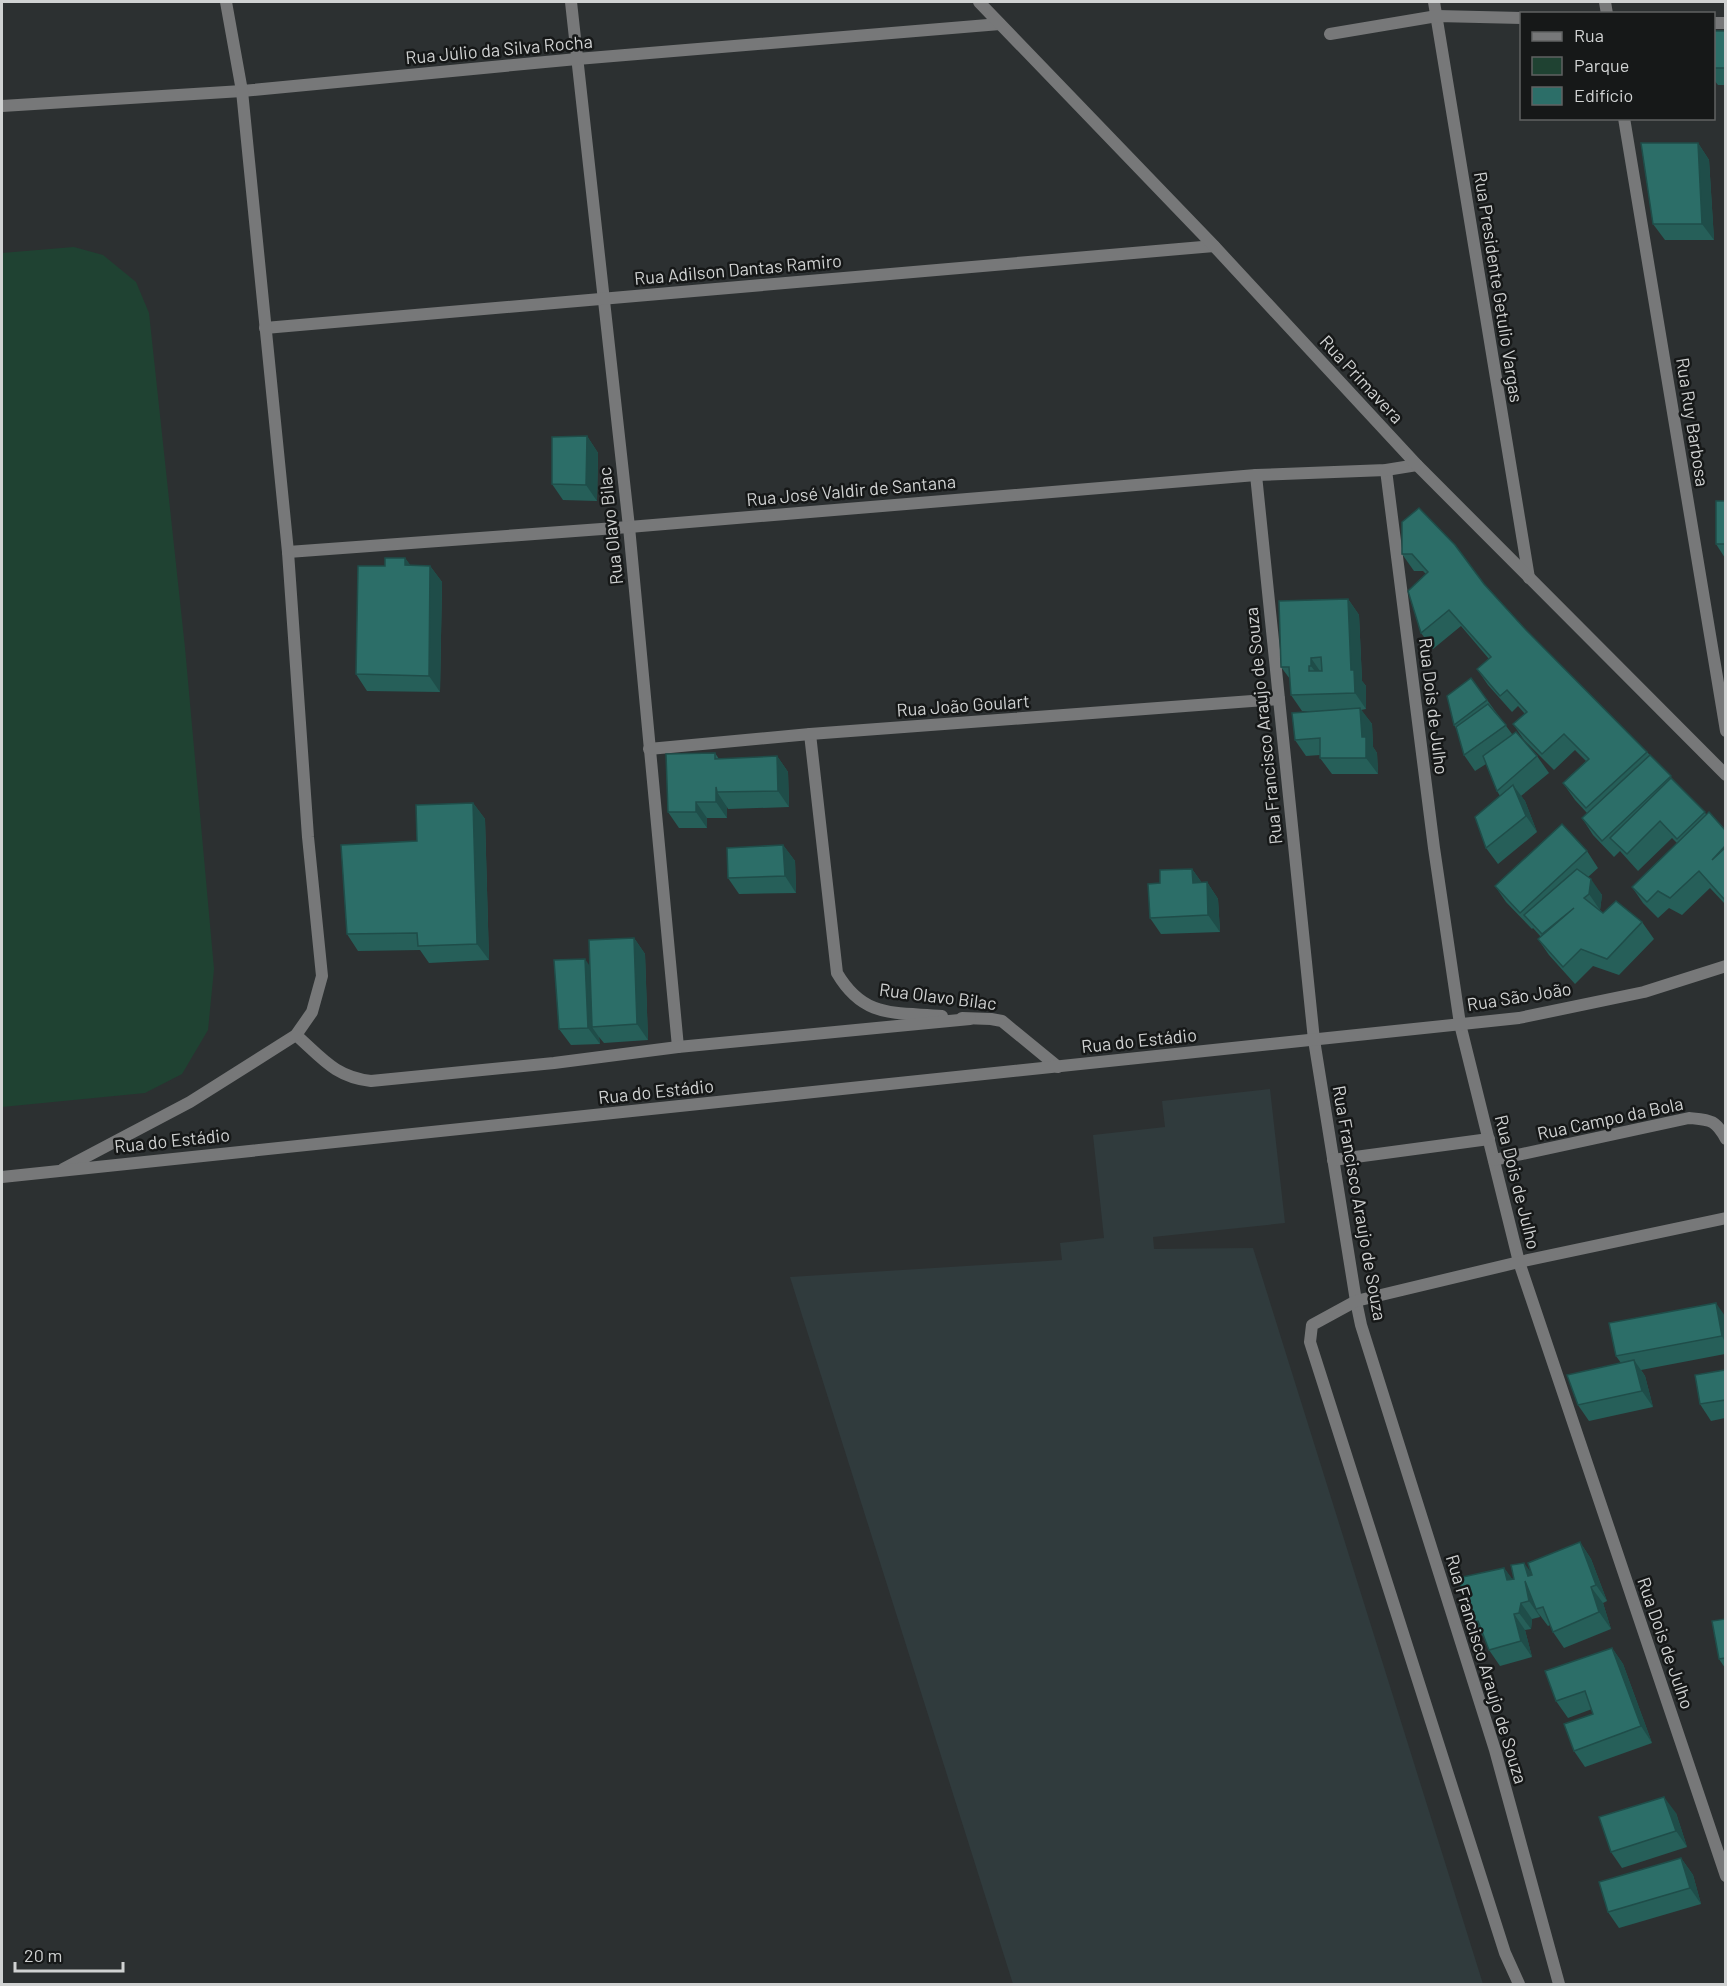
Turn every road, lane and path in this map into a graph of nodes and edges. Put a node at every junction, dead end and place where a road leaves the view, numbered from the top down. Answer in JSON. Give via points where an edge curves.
{"nodes":[{"id":1,"x":226,"y":2,"type":"edge"},
{"id":2,"x":571,"y":2,"type":"edge"},
{"id":3,"x":979,"y":2,"type":"edge"},
{"id":4,"x":1434,"y":2,"type":"edge"},
{"id":5,"x":1437,"y":16,"type":"junction"},
{"id":6,"x":1520,"y":18,"type":"edge"},
{"id":7,"x":1000,"y":24,"type":"junction"},
{"id":8,"x":1330,"y":34,"type":"dead end"},
{"id":9,"x":577,"y":60,"type":"junction"},
{"id":10,"x":242,"y":91,"type":"junction"},
{"id":11,"x":2,"y":106,"type":"edge"},
{"id":12,"x":1624,"y":120,"type":"edge"},
{"id":13,"x":1214,"y":246,"type":"junction"},
{"id":14,"x":603,"y":298,"type":"junction"},
{"id":15,"x":265,"y":328,"type":"junction"},
{"id":16,"x":1417,"y":465,"type":"junction"},
{"id":17,"x":1386,"y":470,"type":"junction"},
{"id":18,"x":1256,"y":475,"type":"junction"},
{"id":19,"x":629,"y":527,"type":"junction"},
{"id":20,"x":288,"y":552,"type":"junction"},
{"id":21,"x":1529,"y":578,"type":"junction"},
{"id":22,"x":1279,"y":699,"type":"junction"},
{"id":23,"x":1725,"y":731,"type":"edge"},
{"id":24,"x":810,"y":734,"type":"junction"},
{"id":25,"x":649,"y":749,"type":"junction"},
{"id":26,"x":1725,"y":775,"type":"edge"},
{"id":27,"x":1725,"y":966,"type":"edge"},
{"id":28,"x":970,"y":1019,"type":"junction"},
{"id":29,"x":1460,"y":1024,"type":"junction"},
{"id":30,"x":296,"y":1035,"type":"junction"},
{"id":31,"x":1314,"y":1040,"type":"junction"},
{"id":32,"x":678,"y":1047,"type":"junction"},
{"id":33,"x":1058,"y":1067,"type":"junction"},
{"id":34,"x":1489,"y":1139,"type":"junction"},
{"id":35,"x":1725,"y":1139,"type":"edge"},
{"id":36,"x":1333,"y":1160,"type":"junction"},
{"id":37,"x":1494,"y":1160,"type":"junction"},
{"id":38,"x":63,"y":1169,"type":"junction"},
{"id":39,"x":2,"y":1176,"type":"edge"},
{"id":40,"x":1725,"y":1218,"type":"edge"},
{"id":41,"x":1519,"y":1263,"type":"junction"},
{"id":42,"x":1356,"y":1301,"type":"junction"},
{"id":43,"x":1725,"y":1876,"type":"edge"},
{"id":44,"x":1519,"y":1984,"type":"edge"},
{"id":45,"x":1559,"y":1984,"type":"edge"}],
"edges":[{"from":1,"to":10,"type":"street"},
{"from":2,"to":9,"type":"street","name":"Rua Olavo Bilac"},
{"from":3,"to":7,"type":"street","name":"Rua Primavera"},
{"from":4,"to":5,"type":"street","name":"Rua Presidente Getulio Vargas"},
{"from":5,"to":6,"type":"street"},
{"from":5,"to":8,"type":"street"},
{"from":5,"to":21,"type":"street","name":"Rua Presidente Getulio Vargas"},
{"from":7,"to":9,"type":"street","name":"Rua Júlio da Silva Rocha"},
{"from":7,"to":13,"type":"street","name":"Rua Primavera"},
{"from":9,"to":10,"type":"street","name":"Rua Júlio da Silva Rocha"},
{"from":9,"to":14,"type":"street","name":"Rua Olavo Bilac"},
{"from":10,"to":11,"type":"street","name":"Rua Júlio da Silva Rocha"},
{"from":10,"to":15,"type":"street"},
{"from":12,"to":23,"type":"street","name":"Rua Ruy Barbosa"},
{"from":13,"to":14,"type":"street","name":"Rua Adilson Dantas Ramiro"},
{"from":13,"to":16,"type":"street","name":"Rua Primavera"},
{"from":14,"to":15,"type":"street","name":"Rua Adilson Dantas Ramiro"},
{"from":14,"to":19,"type":"street","name":"Rua Olavo Bilac"},
{"from":15,"to":20,"type":"street"},
{"from":16,"to":17,"type":"street","name":"Rua José Valdir de Santana"},
{"from":16,"to":21,"type":"street","name":"Rua Primavera"},
{"from":17,"to":18,"type":"street","name":"Rua José Valdir de Santana"},
{"from":17,"to":29,"type":"street","name":"Rua Dois de Julho"},
{"from":18,"to":19,"type":"street","name":"Rua José Valdir de Santana"},
{"from":18,"to":22,"type":"street","name":"Rua Francisco Araujo de Souza"},
{"from":19,"to":20,"type":"street","name":"Rua José Valdir de Santana"},
{"from":19,"to":25,"type":"street","name":"Rua Olavo Bilac"},
{"from":20,"to":30,"type":"street","via":[[322,976],[312,1012]]},
{"from":21,"to":26,"type":"street","name":"Rua Primavera"},
{"from":22,"to":24,"type":"street","name":"Rua João Goulart"},
{"from":22,"to":31,"type":"street","name":"Rua Francisco Araujo de Souza"},
{"from":24,"to":25,"type":"street","name":"Rua João Goulart"},
{"from":24,"to":28,"type":"street","name":"Rua Olavo Bilac","via":[[837,973],[846,989],[878,1010]]},
{"from":25,"to":32,"type":"street","name":"Rua Olavo Bilac"},
{"from":27,"to":29,"type":"street","name":"Rua São João","via":[[1644,992],[1519,1018]]},
{"from":28,"to":32,"type":"street"},
{"from":28,"to":33,"type":"street","name":"Rua Olavo Bilac","via":[[1002,1021]]},
{"from":29,"to":31,"type":"street","name":"Rua São João"},
{"from":29,"to":34,"type":"street","name":"Rua Dois de Julho"},
{"from":30,"to":32,"type":"street","via":[[339,1072],[371,1081]]},
{"from":30,"to":38,"type":"street","via":[[190,1102]]},
{"from":31,"to":33,"type":"street","name":"Rua do Estádio"},
{"from":31,"to":36,"type":"street","name":"Rua Francisco Araujo de Souza"},
{"from":33,"to":38,"type":"street","name":"Rua do Estádio"},
{"from":34,"to":36,"type":"street"},
{"from":34,"to":37,"type":"street","name":"Rua Dois de Julho"},
{"from":35,"to":37,"type":"street","name":"Rua Campo da Bola","via":[[1718,1125],[1689,1118]]},
{"from":36,"to":42,"type":"street","name":"Rua Francisco Araujo de Souza"},
{"from":37,"to":41,"type":"street","name":"Rua Dois de Julho"},
{"from":38,"to":39,"type":"street","name":"Rua do Estádio"},
{"from":40,"to":41,"type":"street"},
{"from":41,"to":42,"type":"street"},
{"from":41,"to":43,"type":"street","name":"Rua Dois de Julho"},
{"from":42,"to":44,"type":"street","via":[[1312,1325],[1310,1342],[1505,1953]]},
{"from":42,"to":45,"type":"street","name":"Rua Francisco Araujo de Souza","via":[[1495,1750]]}]}
